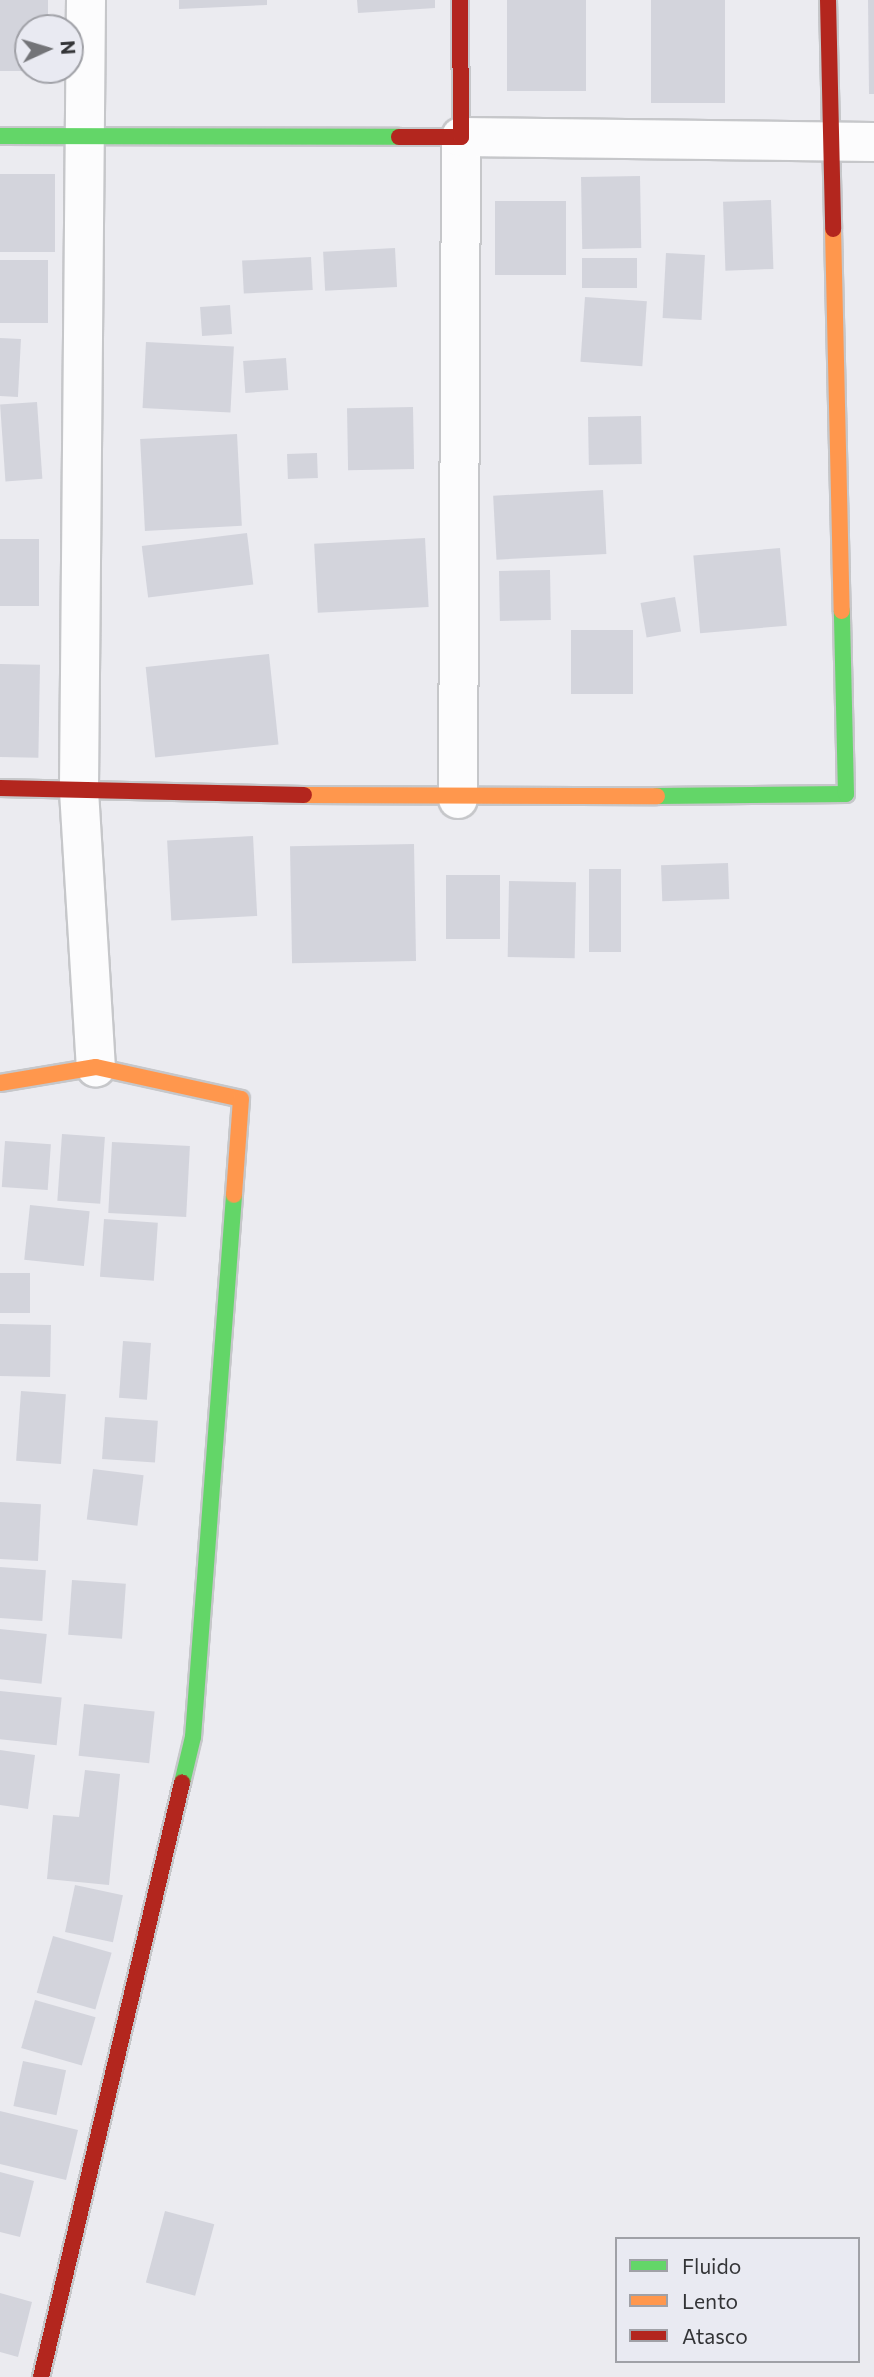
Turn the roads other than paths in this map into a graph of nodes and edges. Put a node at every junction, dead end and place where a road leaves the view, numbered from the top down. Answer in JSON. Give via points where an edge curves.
{"nodes":[{"id":1,"x":86,"y":0,"type":"edge"},
{"id":2,"x":460,"y":0,"type":"edge"},
{"id":3,"x":828,"y":0,"type":"edge"},
{"id":4,"x":0,"y":136,"type":"edge"},
{"id":5,"x":84,"y":136,"type":"junction"},
{"id":6,"x":461,"y":137,"type":"junction"},
{"id":7,"x":874,"y":142,"type":"edge"},
{"id":8,"x":831,"y":143,"type":"junction"},
{"id":9,"x":0,"y":788,"type":"edge"},
{"id":10,"x":79,"y":791,"type":"junction"},
{"id":11,"x":458,"y":799,"type":"junction"},
{"id":12,"x":96,"y":1067,"type":"junction"},
{"id":13,"x":0,"y":1083,"type":"edge"},
{"id":14,"x":41,"y":2377,"type":"edge"}],
"edges":[{"from":1,"to":5,"type":"street"},
{"from":2,"to":6,"type":"street"},
{"from":3,"to":8,"type":"street"},
{"from":4,"to":5,"type":"street"},
{"from":5,"to":6,"type":"street"},
{"from":5,"to":10,"type":"street"},
{"from":6,"to":8,"type":"street"},
{"from":6,"to":11,"type":"street"},
{"from":7,"to":8,"type":"street"},
{"from":8,"to":11,"type":"street","via":[[846,794]]},
{"from":9,"to":10,"type":"street"},
{"from":10,"to":11,"type":"street"},
{"from":10,"to":12,"type":"street"},
{"from":12,"to":13,"type":"street"},
{"from":12,"to":14,"type":"street","via":[[241,1099],[193,1737]]}]}
